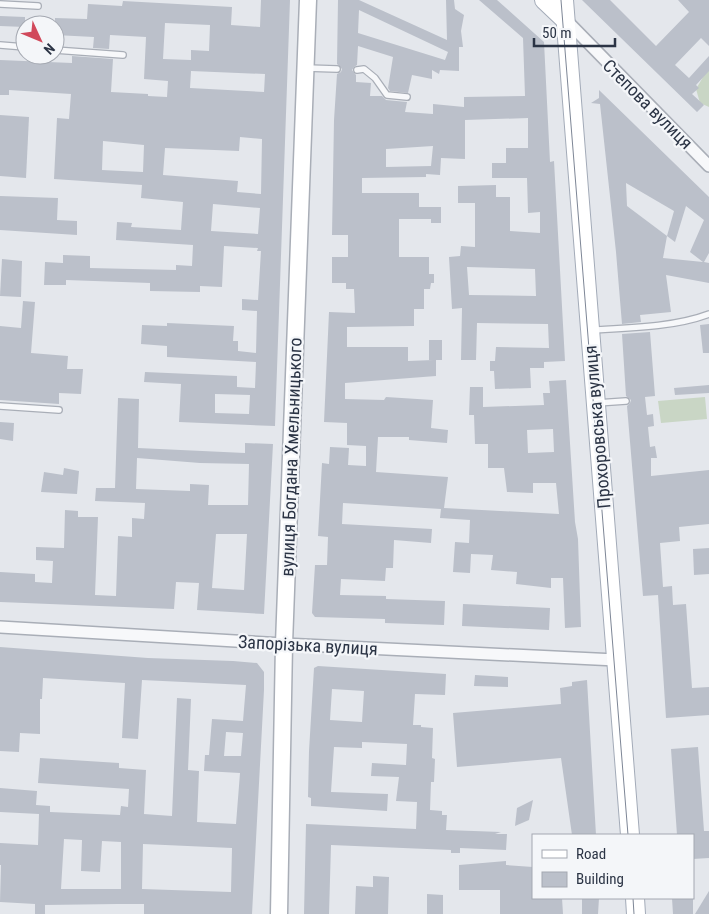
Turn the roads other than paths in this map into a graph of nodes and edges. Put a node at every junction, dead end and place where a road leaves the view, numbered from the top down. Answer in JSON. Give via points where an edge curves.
{"nodes":[{"id":1,"x":308,"y":0,"type":"edge"},
{"id":2,"x":544,"y":0,"type":"edge"},
{"id":3,"x":564,"y":0,"type":"edge"},
{"id":4,"x":0,"y":4,"type":"edge"},
{"id":5,"x":38,"y":6,"type":"dead end"},
{"id":6,"x":564,"y":19,"type":"junction"},
{"id":7,"x":0,"y":45,"type":"edge"},
{"id":8,"x":15,"y":46,"type":"edge"},
{"id":9,"x":65,"y":51,"type":"edge"},
{"id":10,"x":123,"y":55,"type":"dead end"},
{"id":11,"x":306,"y":68,"type":"junction"},
{"id":12,"x":337,"y":69,"type":"dead end"},
{"id":13,"x":357,"y":70,"type":"dead end"},
{"id":14,"x":408,"y":97,"type":"dead end"},
{"id":15,"x":709,"y":166,"type":"edge"},
{"id":16,"x":709,"y":314,"type":"edge"},
{"id":17,"x":589,"y":330,"type":"junction"},
{"id":18,"x":626,"y":401,"type":"dead end"},
{"id":19,"x":595,"y":403,"type":"junction"},
{"id":20,"x":0,"y":406,"type":"edge"},
{"id":21,"x":59,"y":410,"type":"dead end"},
{"id":22,"x":0,"y":627,"type":"edge"},
{"id":23,"x":284,"y":644,"type":"junction"},
{"id":24,"x":616,"y":660,"type":"junction"},
{"id":25,"x":630,"y":834,"type":"edge"},
{"id":26,"x":635,"y":899,"type":"edge"},
{"id":27,"x":279,"y":914,"type":"edge"},
{"id":28,"x":636,"y":914,"type":"edge"}],
"edges":[{"from":1,"to":11,"type":"main road","name":"вулиця Богдана Хмельницького"},
{"from":2,"to":6,"type":"main road","name":"Степова вулиця"},
{"from":3,"to":6,"type":"main road","name":"Прохоровська вулиця"},
{"from":4,"to":5,"type":"lane"},
{"from":6,"to":15,"type":"street","name":"Степова вулиця"},
{"from":6,"to":17,"type":"main road","name":"Прохоровська вулиця"},
{"from":7,"to":8,"type":"lane"},
{"from":9,"to":10,"type":"lane"},
{"from":11,"to":12,"type":"lane"},
{"from":11,"to":23,"type":"main road","name":"вулиця Богдана Хмельницького"},
{"from":13,"to":14,"type":"lane","via":[[364,69],[375,78],[387,95]]},
{"from":16,"to":17,"type":"lane","via":[[693,320]]},
{"from":17,"to":19,"type":"main road","name":"Прохоровська вулиця"},
{"from":18,"to":19,"type":"lane"},
{"from":19,"to":24,"type":"main road","name":"Прохоровська вулиця"},
{"from":20,"to":21,"type":"lane"},
{"from":22,"to":23,"type":"street","name":"Запорізька вулиця"},
{"from":23,"to":24,"type":"street","name":"Запорізька вулиця"},
{"from":23,"to":27,"type":"main road","name":"вулиця Богдана Хмельницького"},
{"from":24,"to":25,"type":"main road","name":"Прохоровська вулиця"},
{"from":26,"to":28,"type":"main road"}]}
